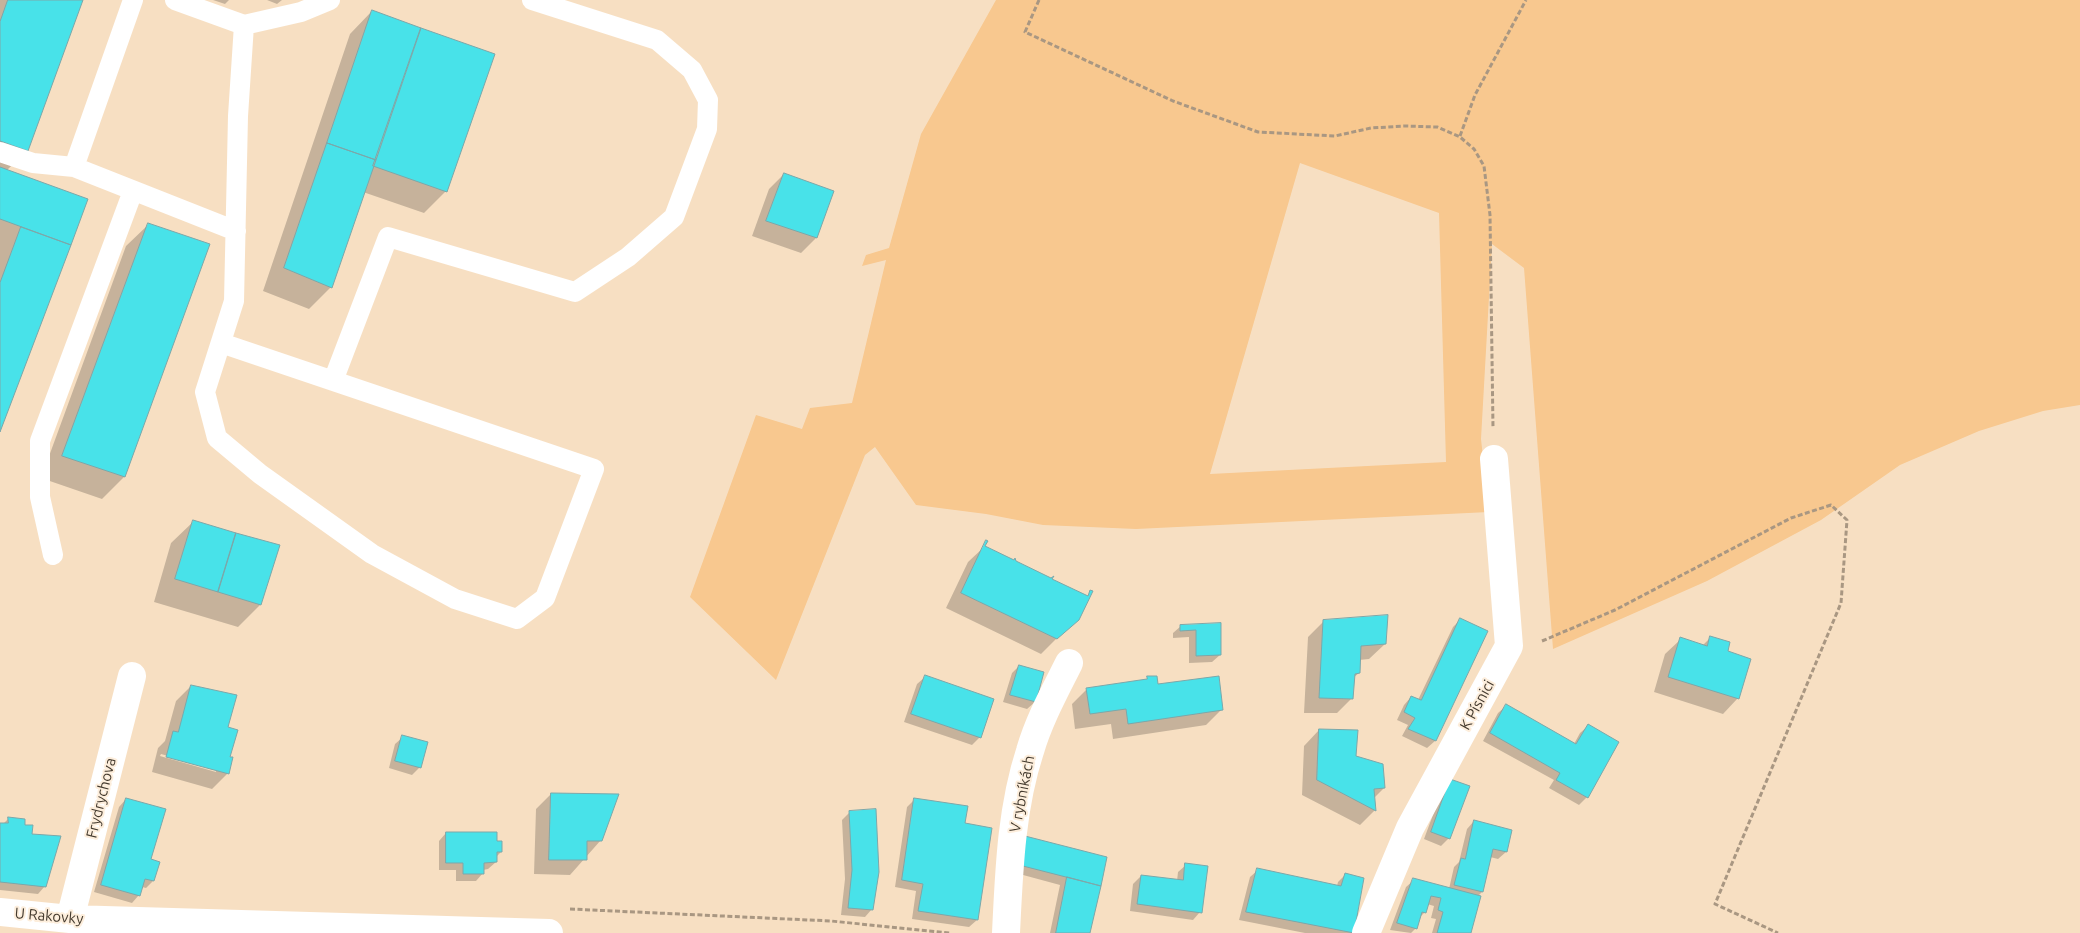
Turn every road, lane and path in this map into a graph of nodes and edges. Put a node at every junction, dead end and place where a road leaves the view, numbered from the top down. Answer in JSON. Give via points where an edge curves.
{"nodes":[{"id":1,"x":133,"y":0,"type":"edge"},
{"id":2,"x":175,"y":0,"type":"edge"},
{"id":3,"x":330,"y":0,"type":"edge"},
{"id":4,"x":532,"y":0,"type":"edge"},
{"id":5,"x":1040,"y":0,"type":"edge"},
{"id":6,"x":1526,"y":0,"type":"edge"},
{"id":7,"x":244,"y":25,"type":"junction"},
{"id":8,"x":1460,"y":137,"type":"junction"},
{"id":9,"x":0,"y":152,"type":"edge"},
{"id":10,"x":74,"y":167,"type":"junction"},
{"id":11,"x":133,"y":191,"type":"junction"},
{"id":12,"x":236,"y":231,"type":"junction"},
{"id":13,"x":221,"y":343,"type":"junction"},
{"id":14,"x":333,"y":381,"type":"junction"},
{"id":15,"x":1494,"y":459,"type":"joint"},
{"id":16,"x":53,"y":555,"type":"dead end"},
{"id":17,"x":1502,"y":658,"type":"junction"},
{"id":18,"x":1069,"y":663,"type":"dead end"},
{"id":19,"x":132,"y":676,"type":"dead end"},
{"id":20,"x":0,"y":912,"type":"edge"},
{"id":21,"x":70,"y":919,"type":"junction"},
{"id":22,"x":548,"y":933,"type":"edge"},
{"id":23,"x":1006,"y":933,"type":"edge"},
{"id":24,"x":1366,"y":933,"type":"edge"},
{"id":25,"x":1778,"y":933,"type":"edge"}],
"edges":[{"from":1,"to":10,"type":"lane"},
{"from":2,"to":7,"type":"lane"},
{"from":3,"to":7,"type":"lane","via":[[301,12]]},
{"from":4,"to":14,"type":"lane","via":[[656,40],[692,70],[708,100],[707,129],[674,217],[628,257],[575,292],[388,238]]},
{"from":5,"to":8,"type":"path","via":[[1026,32],[1173,101],[1258,132],[1335,136],[1371,128],[1405,126],[1437,127]]},
{"from":6,"to":8,"type":"path","via":[[1474,95]]},
{"from":7,"to":12,"type":"lane"},
{"from":8,"to":15,"type":"path","via":[[1474,149],[1484,166],[1490,215]]},
{"from":9,"to":10,"type":"lane","via":[[33,163]]},
{"from":10,"to":11,"type":"lane"},
{"from":11,"to":12,"type":"lane"},
{"from":11,"to":16,"type":"lane","via":[[40,441],[40,497]]},
{"from":12,"to":13,"type":"lane","via":[[234,302]]},
{"from":13,"to":14,"type":"lane"},
{"from":13,"to":14,"type":"lane","via":[[206,392],[216,438],[260,474],[372,554],[454,599],[517,619],[545,598],[594,469]]},
{"from":15,"to":17,"type":"street","name":"K Písnici","via":[[1509,646]]},
{"from":17,"to":24,"type":"street","name":"K Písnici","via":[[1410,828]]},
{"from":17,"to":25,"type":"path","via":[[1615,610],[1791,518],[1831,505],[1847,520],[1841,603],[1715,904]]},
{"from":18,"to":23,"type":"street","name":"V rybníkách","via":[[1030,751],[1020,792],[1010,856]]},
{"from":19,"to":21,"type":"street","name":"Frydrychova"},
{"from":20,"to":21,"type":"street","name":"U Rakovky"},
{"from":21,"to":22,"type":"street","name":"U Rakovky"}]}
